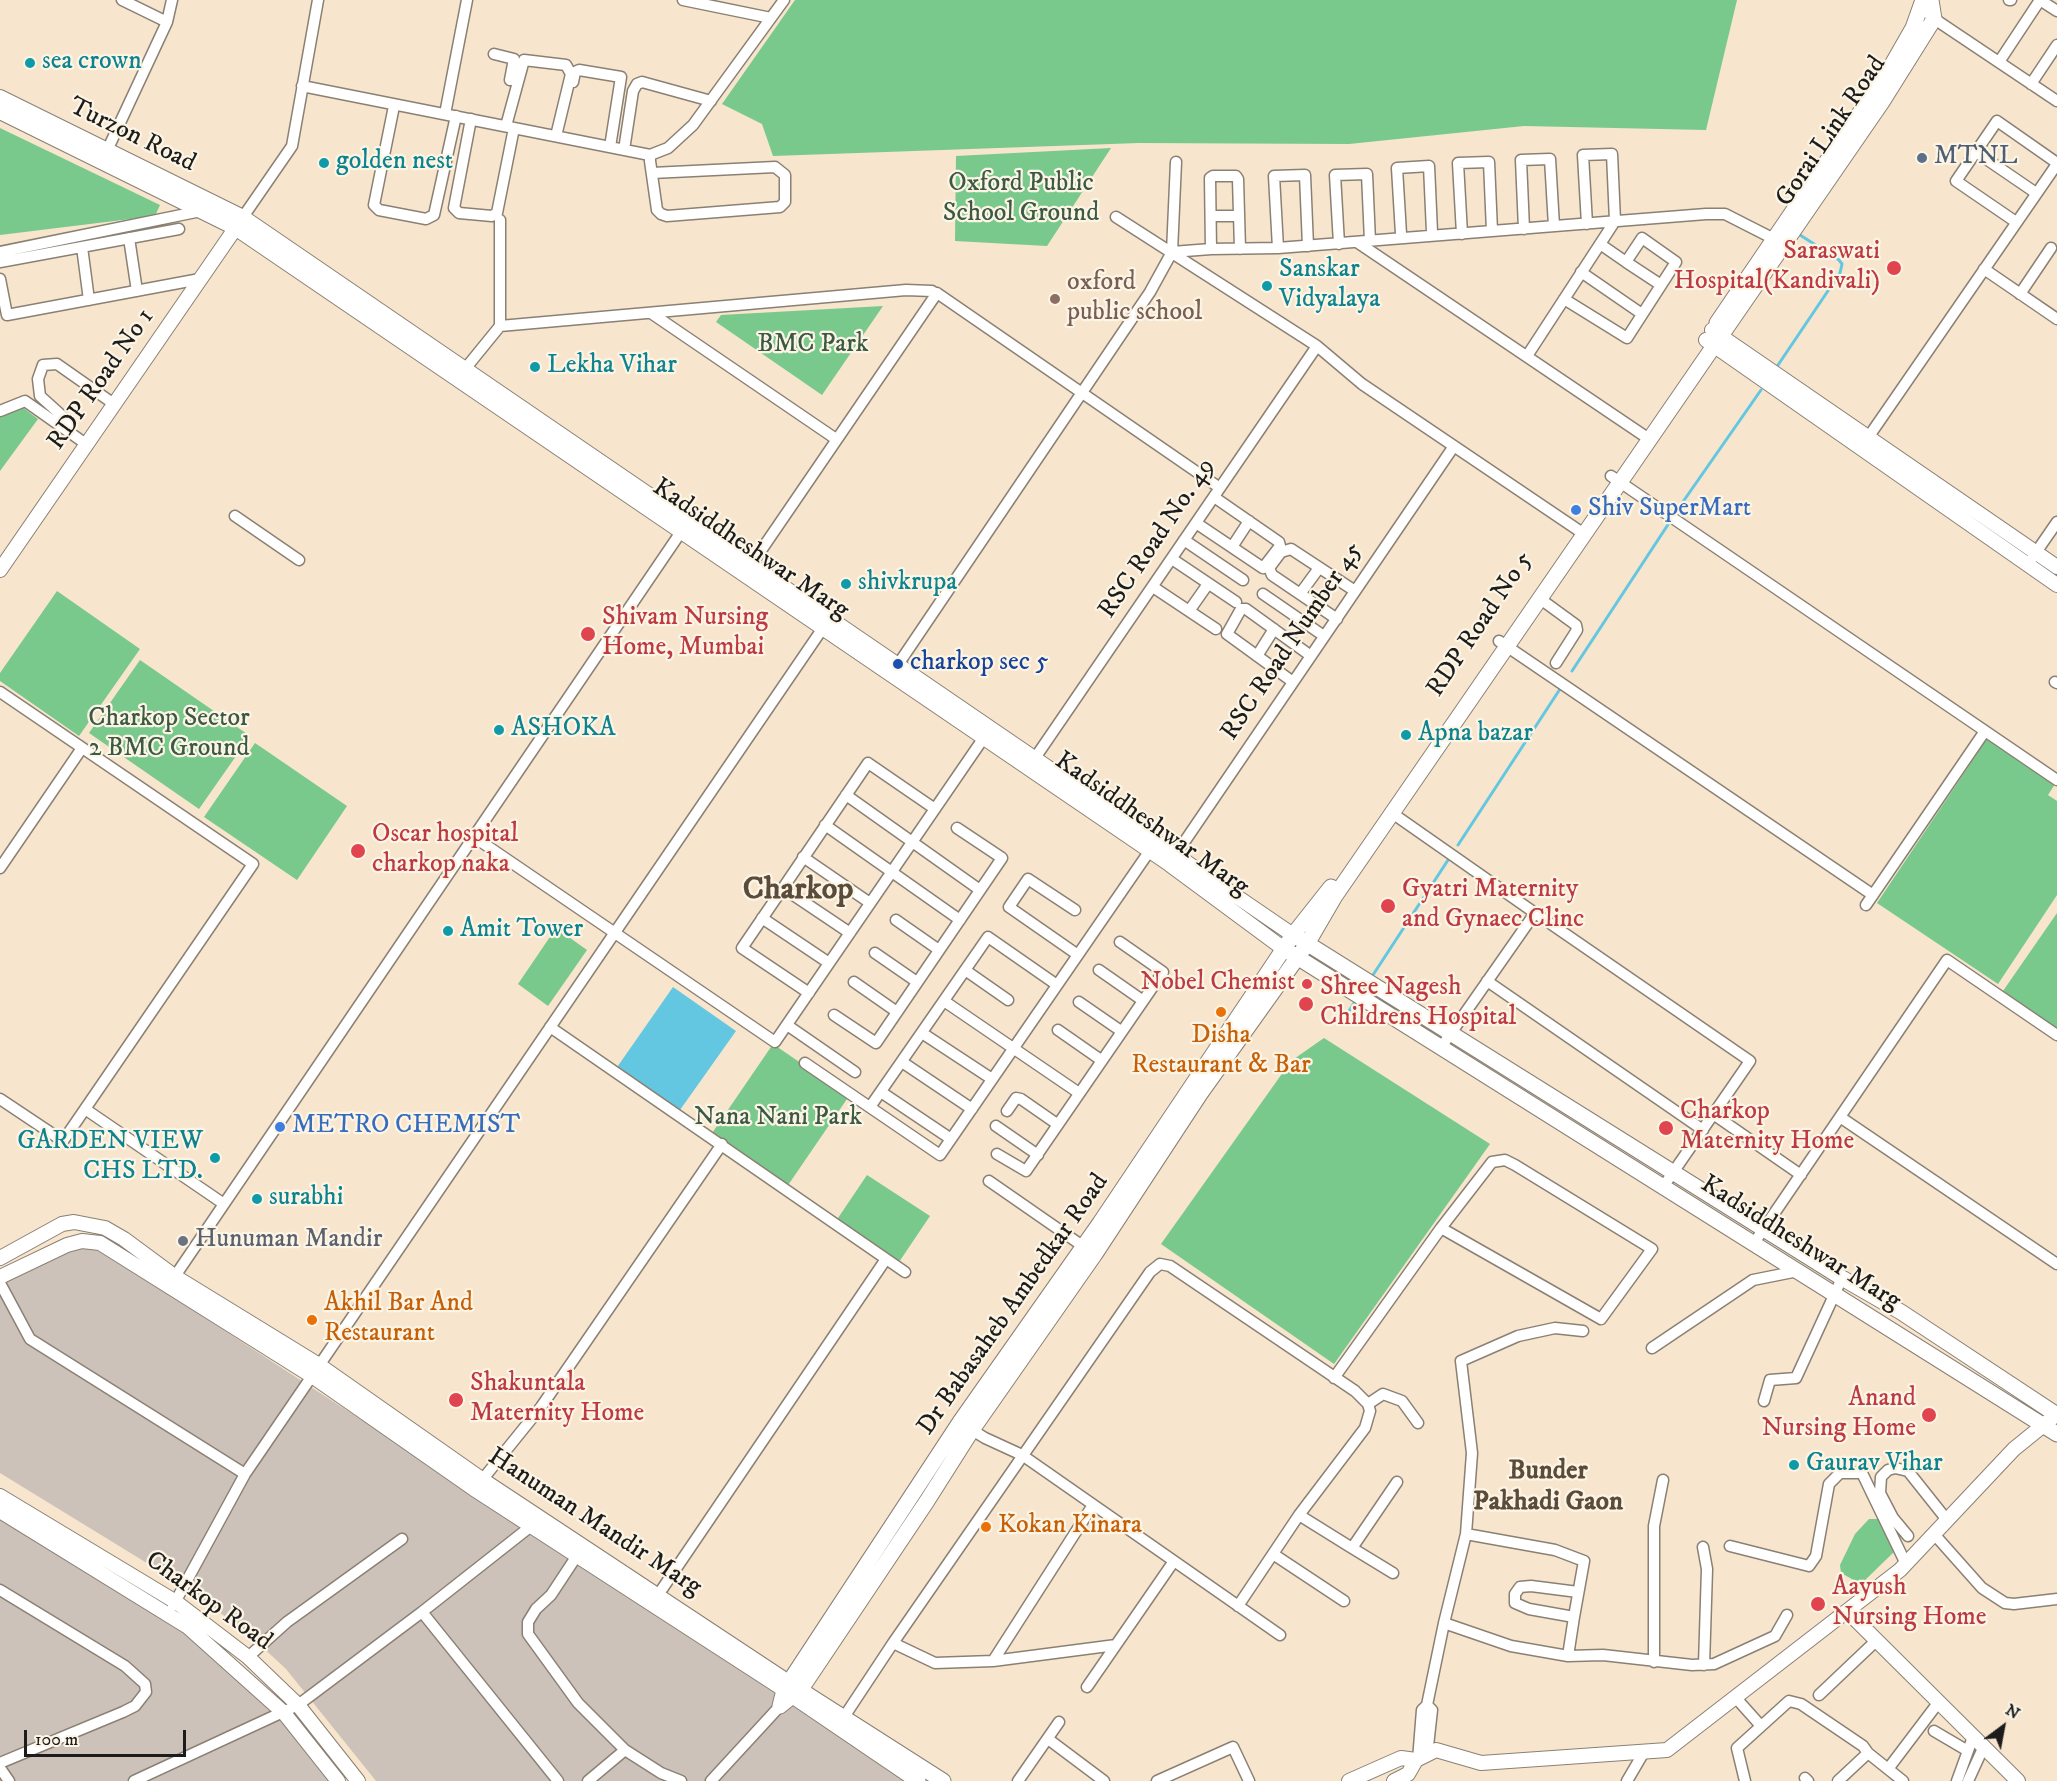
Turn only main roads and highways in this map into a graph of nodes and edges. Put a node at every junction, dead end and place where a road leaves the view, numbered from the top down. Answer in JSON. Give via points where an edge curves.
{"nodes":[{"id":1,"x":1924,"y":3,"type":"edge"},
{"id":2,"x":1831,"y":165,"type":"junction"},
{"id":3,"x":1713,"y":337,"type":"joint"},
{"id":4,"x":1580,"y":531,"type":"junction"},
{"id":5,"x":1502,"y":643,"type":"junction"},
{"id":6,"x":1293,"y":935,"type":"junction"},
{"id":7,"x":1307,"y":944,"type":"junction"},
{"id":8,"x":1284,"y":949,"type":"junction"},
{"id":9,"x":1298,"y":957,"type":"junction"},
{"id":10,"x":1253,"y":1009,"type":"junction"},
{"id":11,"x":2057,"y":1414,"type":"edge"},
{"id":12,"x":2050,"y":1430,"type":"edge"},
{"id":13,"x":792,"y":1690,"type":"junction"},
{"id":14,"x":780,"y":1706,"type":"road end"},
{"id":15,"x":918,"y":1781,"type":"edge"},
{"id":16,"x":943,"y":1781,"type":"edge"}],
"edges":[{"from":1,"to":2,"type":"main road","name":"Gorai Link Road","via":[[1889,70]]},
{"from":1,"to":2,"type":"main road","name":"Gorai Link Road","via":[[1934,19],[1916,50]]},
{"from":2,"to":3,"type":"main road","name":"Gorai Link Road"},
{"from":3,"to":4,"type":"main road","name":"RDP Road No 5"},
{"from":4,"to":5,"type":"main road","name":"RDP Road No 5"},
{"from":4,"to":5,"type":"main road","name":"RDP Road No 5","via":[[1539,598]]},
{"from":5,"to":6,"type":"main road","name":"RDP Road No 5"},
{"from":5,"to":7,"type":"main road","name":"RDP Road No 5"},
{"from":6,"to":7,"type":"main road","name":"Kadsiddheshwar Marg"},
{"from":6,"to":8,"type":"main road","name":"Dr Babasaheb Ambedkar Road"},
{"from":7,"to":9,"type":"main road","name":"Dr Babasaheb Ambedkar Road"},
{"from":7,"to":11,"type":"main road","name":"Kadsiddheshwar Marg","via":[[1901,1312]]},
{"from":8,"to":9,"type":"main road","name":"Kadsiddheshwar Marg"},
{"from":8,"to":10,"type":"main road","name":"Dr Babasaheb Ambedkar Road"},
{"from":9,"to":10,"type":"main road","name":"Dr Babasaheb Ambedkar Road"},
{"from":9,"to":12,"type":"main road","name":"Kadsiddheshwar Marg"},
{"from":10,"to":13,"type":"main road","name":"Dr Babasaheb Ambedkar Road","via":[[966,1426]]},
{"from":13,"to":14,"type":"main road","name":"Dr Babasaheb Ambedkar Road"},
{"from":13,"to":15,"type":"main road"},
{"from":13,"to":16,"type":"main road","via":[[844,1717]]}]}
